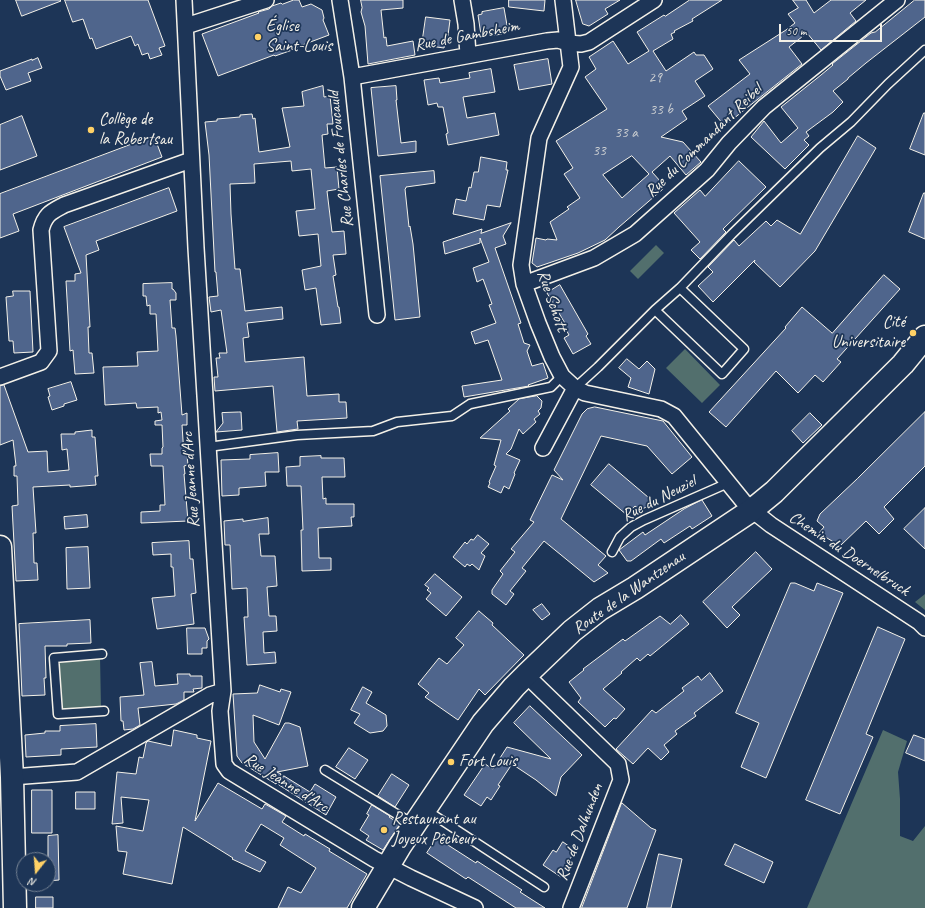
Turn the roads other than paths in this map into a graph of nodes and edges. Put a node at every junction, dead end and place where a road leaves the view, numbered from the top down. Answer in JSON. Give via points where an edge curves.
{"nodes":[{"id":1,"x":184,"y":0,"type":"edge"},
{"id":2,"x":266,"y":0,"type":"edge"},
{"id":3,"x":340,"y":0,"type":"edge"},
{"id":4,"x":462,"y":0,"type":"edge"},
{"id":5,"x":563,"y":0,"type":"edge"},
{"id":6,"x":654,"y":0,"type":"edge"},
{"id":7,"x":897,"y":0,"type":"edge"},
{"id":8,"x":186,"y":26,"type":"junction"},
{"id":9,"x":568,"y":43,"type":"junction"},
{"id":10,"x":925,"y":50,"type":"edge"},
{"id":11,"x":468,"y":55,"type":"junction"},
{"id":12,"x":352,"y":77,"type":"junction"},
{"id":13,"x":192,"y":160,"type":"junction"},
{"id":14,"x":524,"y":284,"type":"junction"},
{"id":15,"x":680,"y":288,"type":"junction"},
{"id":16,"x":655,"y":310,"type":"junction"},
{"id":17,"x":377,"y":315,"type":"dead end"},
{"id":18,"x":925,"y":337,"type":"edge"},
{"id":19,"x":562,"y":376,"type":"junction"},
{"id":20,"x":0,"y":377,"type":"edge"},
{"id":21,"x":575,"y":388,"type":"junction"},
{"id":22,"x":208,"y":447,"type":"junction"},
{"id":23,"x":543,"y":448,"type":"dead end"},
{"id":24,"x":728,"y":483,"type":"junction"},
{"id":25,"x":752,"y":510,"type":"junction"},
{"id":26,"x":0,"y":547,"type":"edge"},
{"id":27,"x":612,"y":552,"type":"dead end"},
{"id":28,"x":925,"y":628,"type":"edge"},
{"id":29,"x":102,"y":654,"type":"dead end"},
{"id":30,"x":3,"y":661,"type":"edge"},
{"id":31,"x":526,"y":675,"type":"junction"},
{"id":32,"x":223,"y":691,"type":"junction"},
{"id":33,"x":104,"y":711,"type":"dead end"},
{"id":34,"x":325,"y":770,"type":"dead end"},
{"id":35,"x":12,"y":777,"type":"junction"},
{"id":36,"x":420,"y":818,"type":"junction"},
{"id":37,"x":388,"y":867,"type":"junction"},
{"id":38,"x":544,"y":887,"type":"dead end"},
{"id":39,"x":15,"y":908,"type":"edge"},
{"id":40,"x":362,"y":908,"type":"edge"},
{"id":41,"x":475,"y":908,"type":"edge"},
{"id":42,"x":571,"y":908,"type":"edge"}],
"edges":[{"from":1,"to":8,"type":"street","name":"Rue Jeanne d'Arc"},
{"from":2,"to":8,"type":"street"},
{"from":3,"to":12,"type":"street","name":"Rue Charles de Foucauld"},
{"from":4,"to":11,"type":"street"},
{"from":5,"to":9,"type":"street","name":"Rue Schott"},
{"from":6,"to":9,"type":"street","name":"Rue de Gambsheim","via":[[589,42]]},
{"from":7,"to":14,"type":"street","name":"Rue du Commandant Reibel","via":[[764,107],[706,170],[635,234],[594,258]]},
{"from":8,"to":13,"type":"street","name":"Rue Jeanne d'Arc"},
{"from":9,"to":11,"type":"street","name":"Rue de Gambsheim","via":[[547,40]]},
{"from":9,"to":14,"type":"street","name":"Rue Schott","via":[[571,68],[539,138],[521,265]]},
{"from":10,"to":15,"type":"lane","via":[[851,122],[820,148]]},
{"from":11,"to":12,"type":"street","name":"Rue de Gambsheim"},
{"from":12,"to":17,"type":"street","name":"Rue Charles de Foucauld"},
{"from":13,"to":20,"type":"street","via":[[64,205],[43,220],[49,351],[41,362]]},
{"from":13,"to":22,"type":"street","name":"Rue Jeanne d'Arc"},
{"from":14,"to":19,"type":"street","name":"Rue Schott"},
{"from":15,"to":16,"type":"lane"},
{"from":15,"to":16,"type":"lane","via":[[744,349],[722,374]]},
{"from":16,"to":21,"type":"lane"},
{"from":18,"to":25,"type":"street","name":"Route de la Wantzenau","via":[[903,364],[774,492]]},
{"from":19,"to":21,"type":"street","name":"Rue Schott"},
{"from":19,"to":22,"type":"lane","via":[[551,387],[470,404],[452,416],[397,422],[373,431],[298,435]]},
{"from":21,"to":23,"type":"street"},
{"from":21,"to":24,"type":"street","name":"Rue Schott","via":[[585,393],[661,409],[674,416]]},
{"from":22,"to":32,"type":"street","name":"Rue Jeanne d'Arc"},
{"from":24,"to":25,"type":"street","name":"Rue Schott"},
{"from":24,"to":27,"type":"lane","name":"Rue du Neuziel","via":[[631,527],[620,537]]},
{"from":25,"to":28,"type":"street","name":"Chemin du Doernelbruck"},
{"from":25,"to":31,"type":"street","name":"Route de la Wantzenau","via":[[600,610],[572,631]]},
{"from":26,"to":30,"type":"street"},
{"from":29,"to":33,"type":"lane","via":[[54,658],[58,714]]},
{"from":30,"to":35,"type":"street"},
{"from":31,"to":36,"type":"street","name":"Route de la Wantzenau","via":[[483,723]]},
{"from":31,"to":42,"type":"street","name":"Rue de Dalhunden","via":[[618,764],[621,780]]},
{"from":32,"to":35,"type":"street","via":[[210,695],[77,772]]},
{"from":32,"to":37,"type":"street","name":"Rue Jeanne d'Arc","via":[[220,711],[224,764],[229,771]]},
{"from":34,"to":36,"type":"lane","via":[[377,802]]},
{"from":35,"to":39,"type":"street"},
{"from":36,"to":37,"type":"street","name":"Route de la Wantzenau"},
{"from":36,"to":38,"type":"lane"},
{"from":37,"to":40,"type":"street","name":"Route de la Wantzenau"},
{"from":37,"to":41,"type":"street","name":"Rue Jeanne d'Arc"}]}
